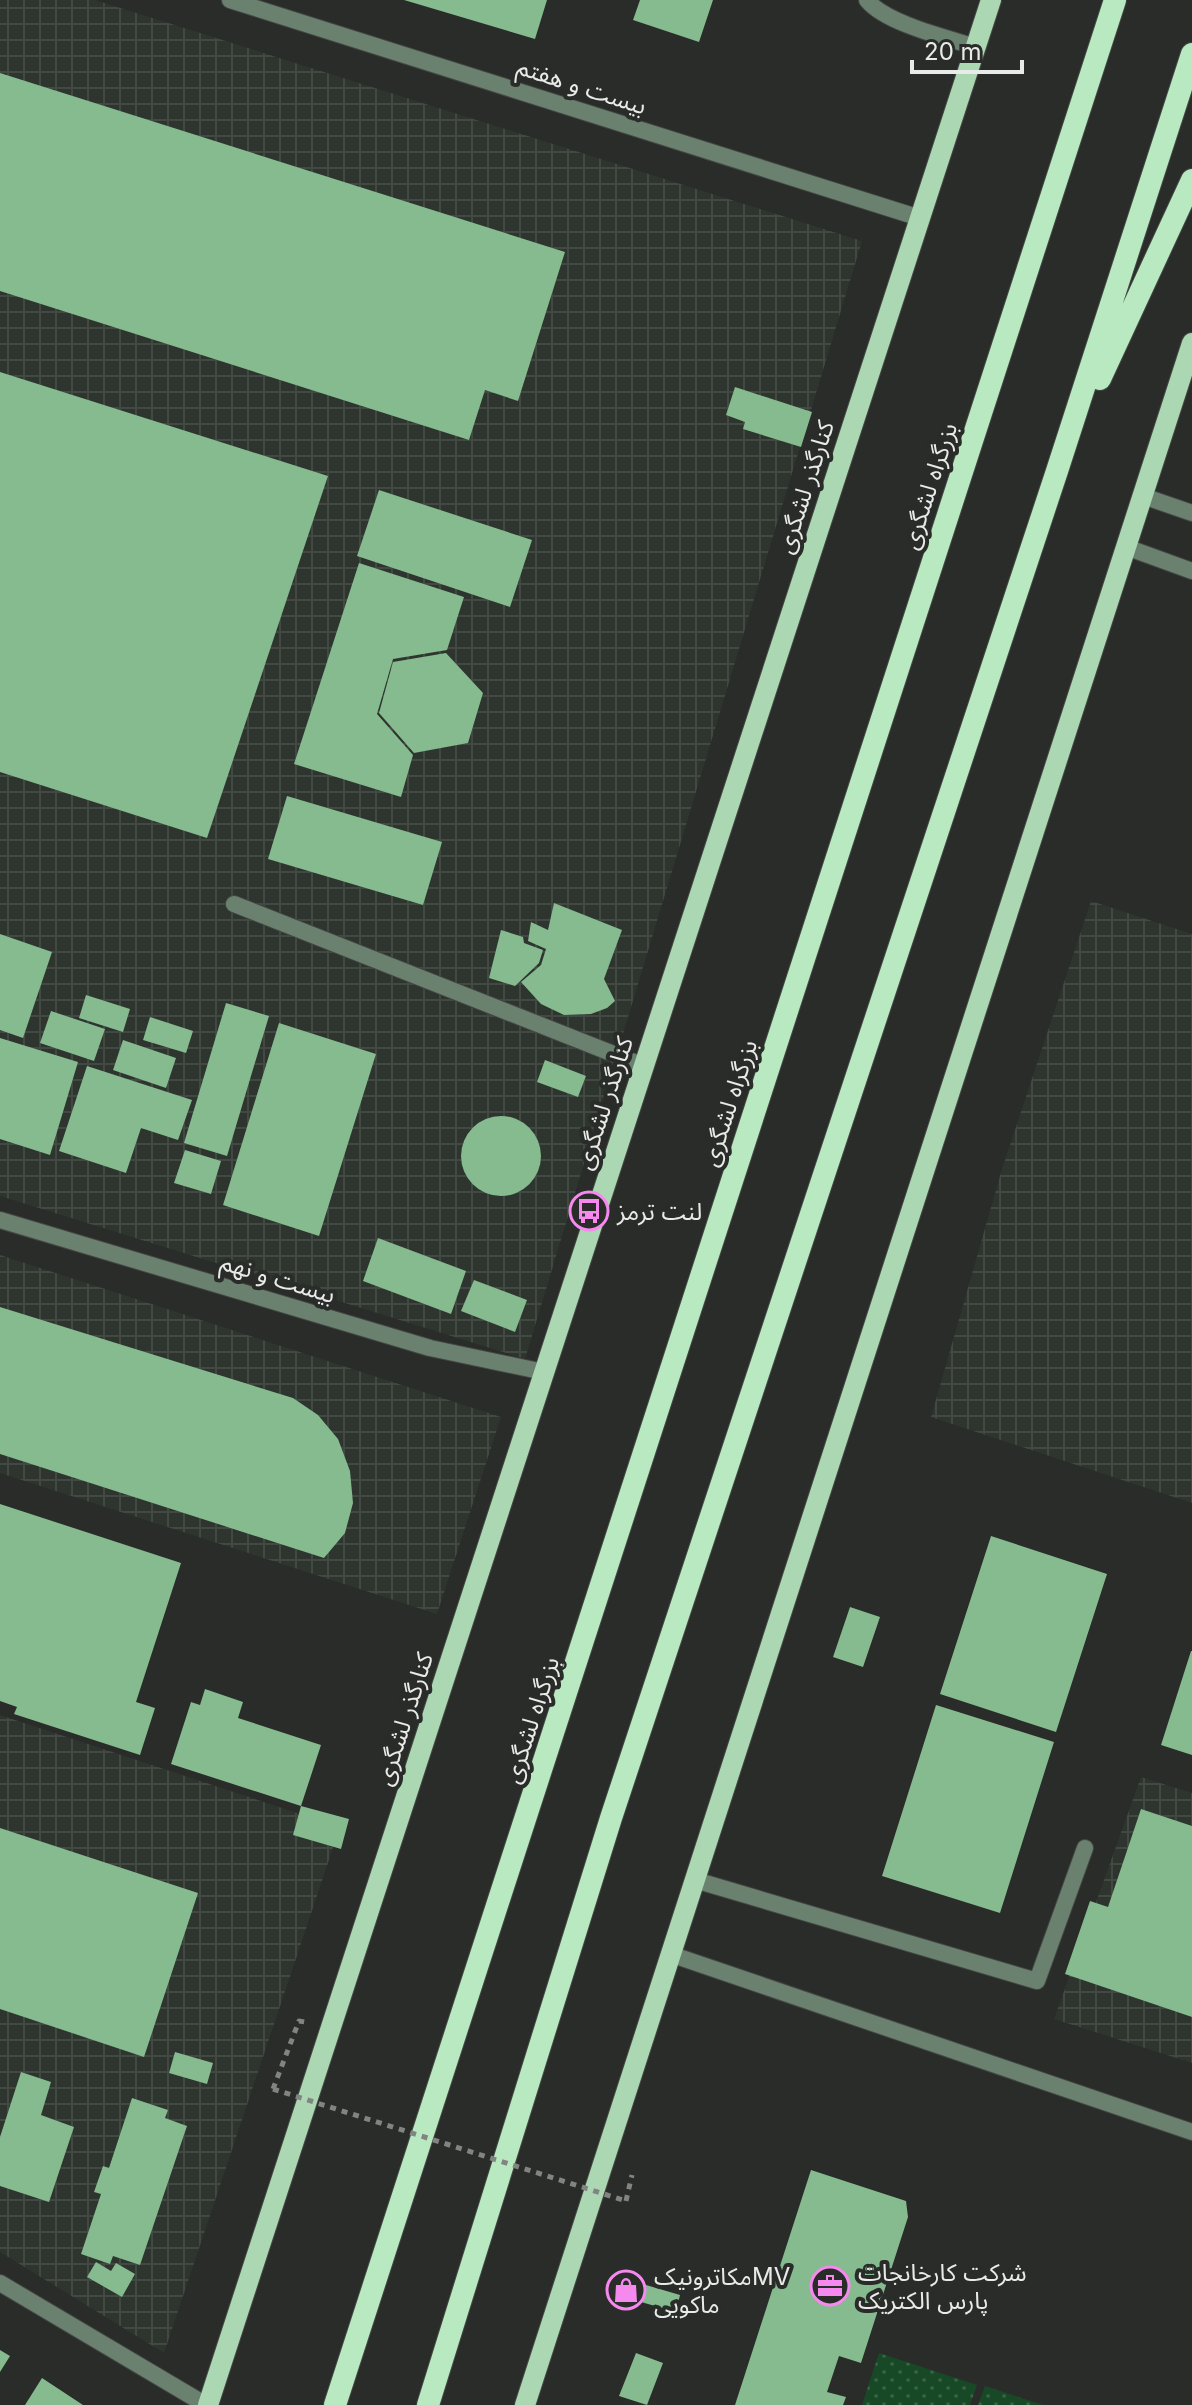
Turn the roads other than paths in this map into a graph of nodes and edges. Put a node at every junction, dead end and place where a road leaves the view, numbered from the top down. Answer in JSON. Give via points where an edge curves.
{"nodes":[{"id":1,"x":230,"y":0,"type":"edge"},
{"id":2,"x":867,"y":0,"type":"edge"},
{"id":3,"x":991,"y":0,"type":"edge"},
{"id":4,"x":1115,"y":0,"type":"edge"},
{"id":5,"x":976,"y":47,"type":"junction"},
{"id":6,"x":1192,"y":54,"type":"edge"},
{"id":7,"x":1192,"y":180,"type":"edge"},
{"id":8,"x":920,"y":218,"type":"junction"},
{"id":9,"x":1192,"y":343,"type":"edge"},
{"id":10,"x":1057,"y":471,"type":"junction"},
{"id":11,"x":1143,"y":496,"type":"junction"},
{"id":12,"x":1192,"y":513,"type":"edge"},
{"id":13,"x":1126,"y":547,"type":"junction"},
{"id":14,"x":1192,"y":571,"type":"edge"},
{"id":15,"x":234,"y":904,"type":"dead end"},
{"id":16,"x":644,"y":1066,"type":"junction"},
{"id":17,"x":0,"y":1220,"type":"edge"},
{"id":18,"x":544,"y":1372,"type":"junction"},
{"id":19,"x":1085,"y":1848,"type":"dead end"},
{"id":20,"x":695,"y":1880,"type":"junction"},
{"id":21,"x":670,"y":1954,"type":"junction"},
{"id":22,"x":1192,"y":2132,"type":"edge"},
{"id":23,"x":0,"y":2283,"type":"edge"},
{"id":24,"x":207,"y":2405,"type":"edge"},
{"id":25,"x":335,"y":2405,"type":"edge"},
{"id":26,"x":428,"y":2405,"type":"edge"},
{"id":27,"x":525,"y":2405,"type":"edge"}],
"edges":[{"from":1,"to":8,"type":"street","name":"بیست و هفتم"},
{"from":2,"to":5,"type":"street","via":[[917,29]]},
{"from":3,"to":5,"type":"main road","name":"کنارگذر لشگری"},
{"from":4,"to":25,"type":"highway","name":"بزرگراه لشگری"},
{"from":5,"to":8,"type":"main road","name":"کنارگذر لشگری"},
{"from":6,"to":10,"type":"highway"},
{"from":7,"to":10,"type":"highway"},
{"from":8,"to":16,"type":"main road","name":"کنارگذر لشگری"},
{"from":9,"to":11,"type":"main road"},
{"from":10,"to":26,"type":"highway","via":[[611,1818]]},
{"from":11,"to":12,"type":"street"},
{"from":11,"to":13,"type":"main road"},
{"from":13,"to":14,"type":"street"},
{"from":13,"to":20,"type":"main road"},
{"from":15,"to":16,"type":"street"},
{"from":16,"to":18,"type":"main road","name":"کنارگذر لشگری"},
{"from":17,"to":18,"type":"street","name":"بیست و نهم","via":[[430,1348]]},
{"from":18,"to":24,"type":"main road","name":"کنارگذر لشگری"},
{"from":19,"to":20,"type":"street","via":[[1037,1981]]},
{"from":20,"to":21,"type":"main road"},
{"from":21,"to":22,"type":"street"},
{"from":21,"to":27,"type":"main road"},
{"from":23,"to":24,"type":"street"}]}
